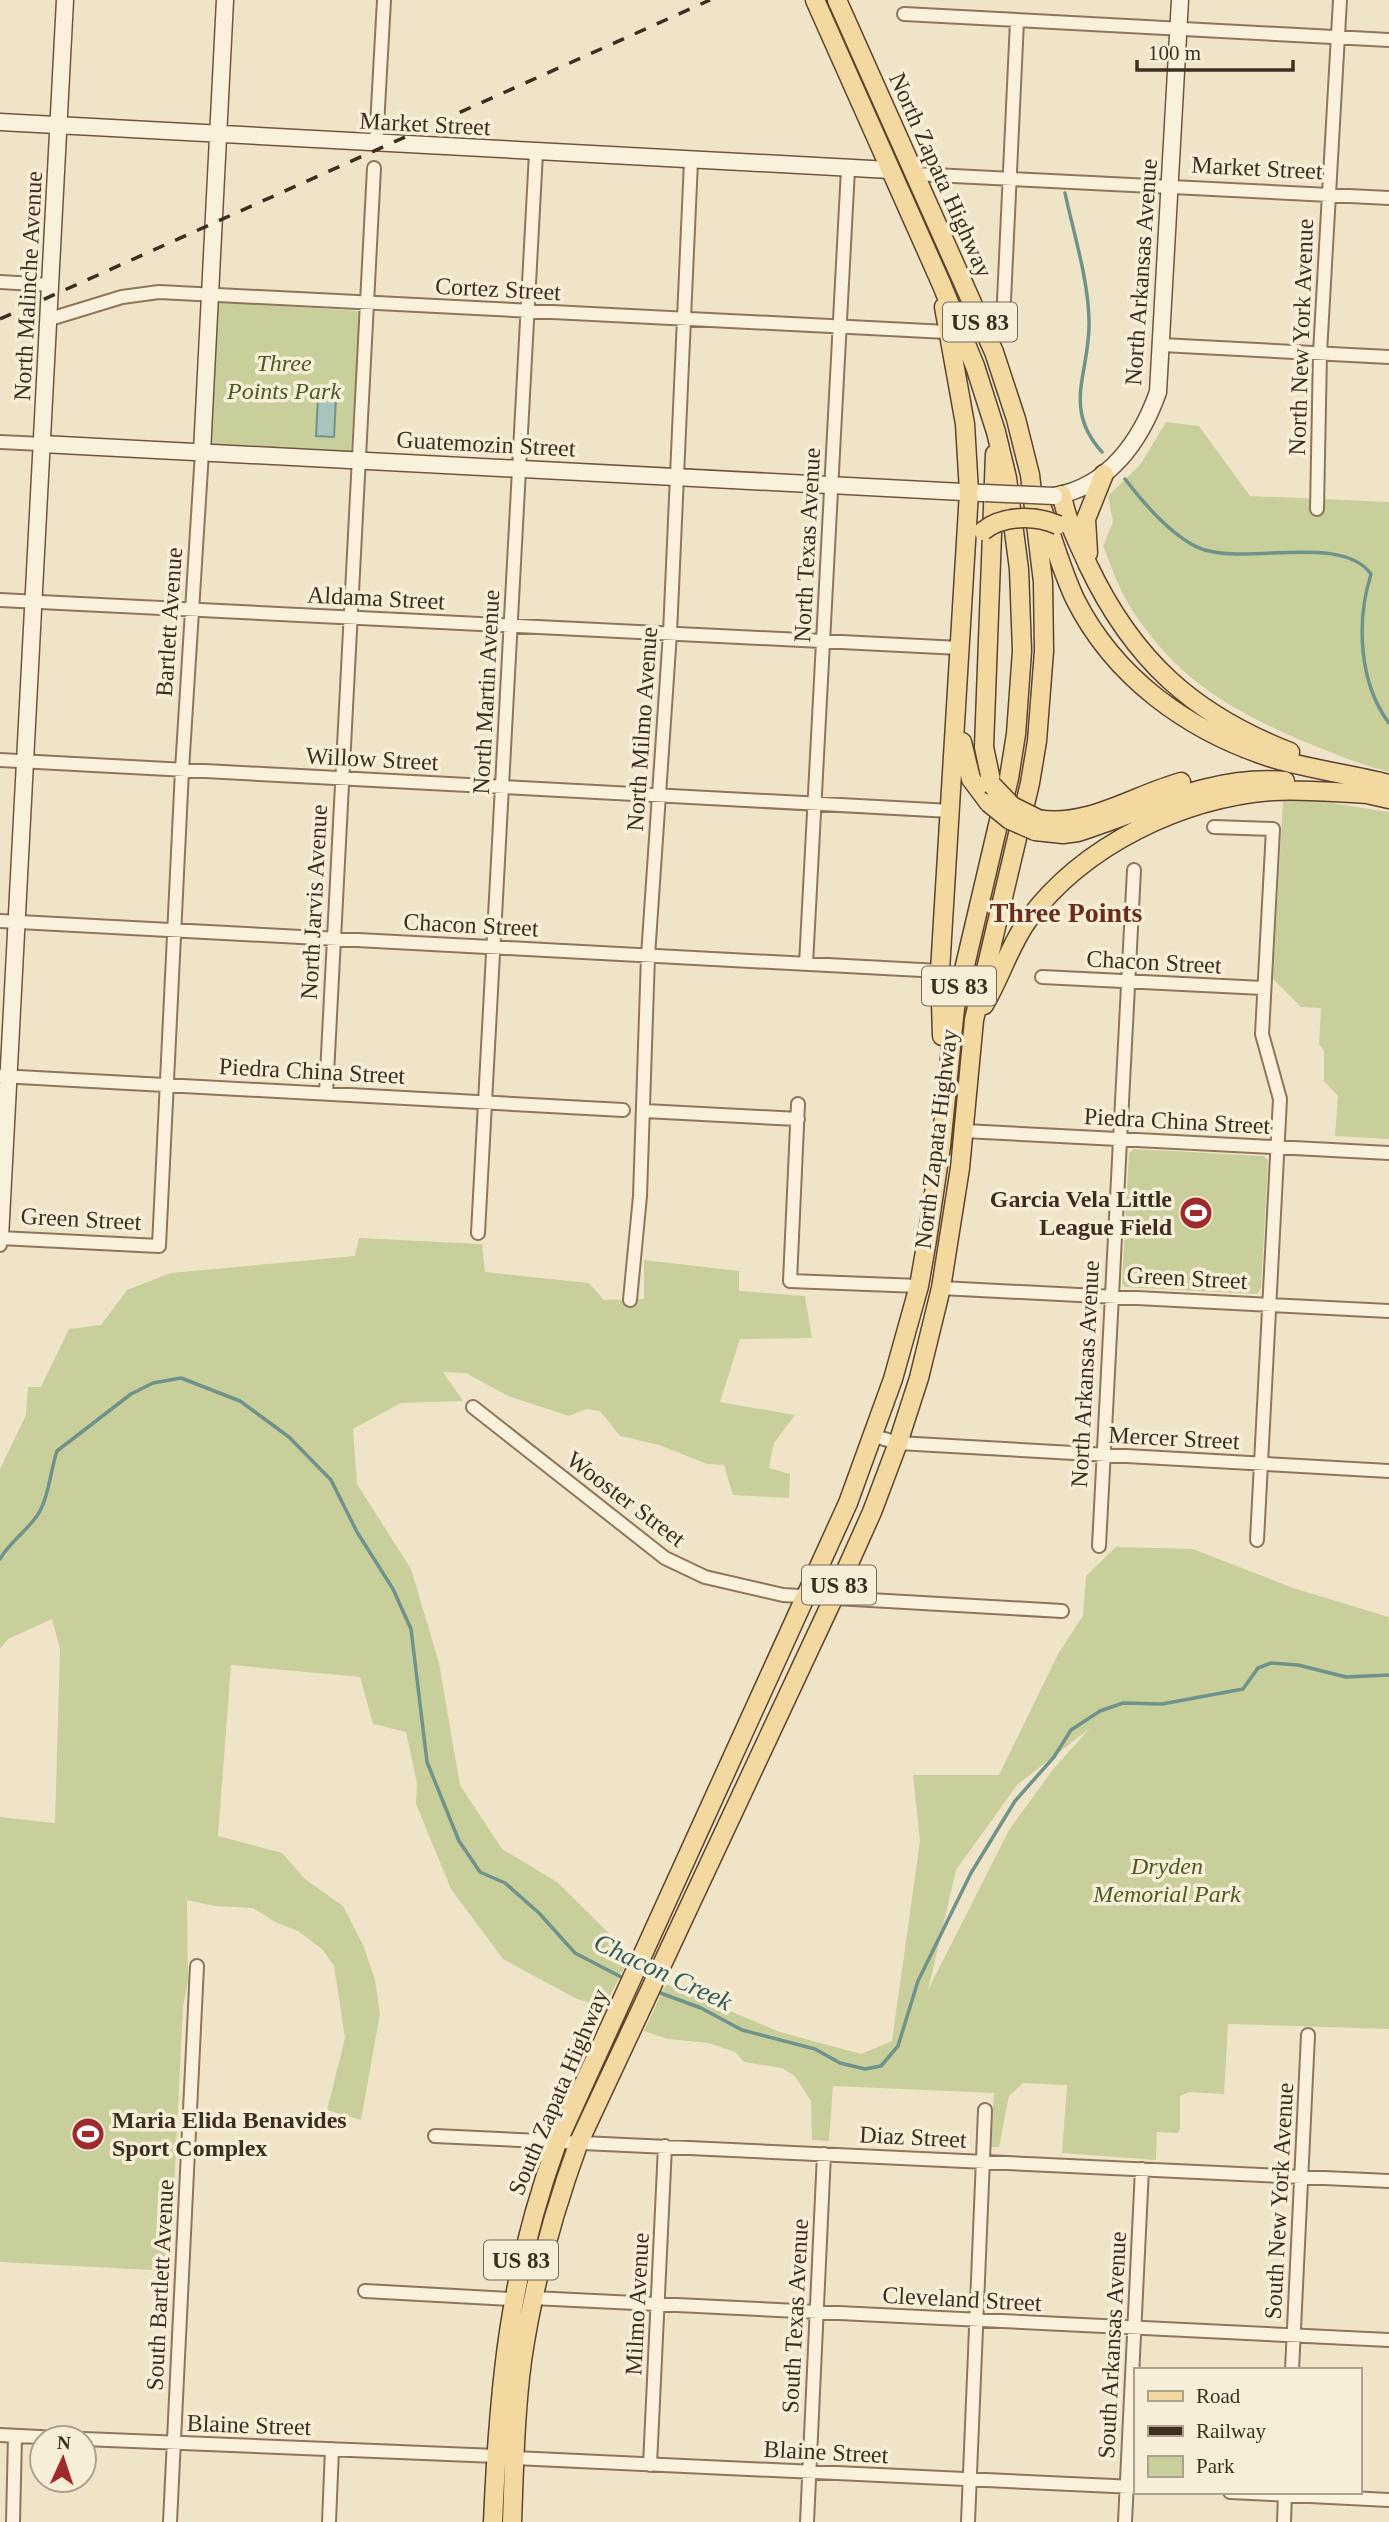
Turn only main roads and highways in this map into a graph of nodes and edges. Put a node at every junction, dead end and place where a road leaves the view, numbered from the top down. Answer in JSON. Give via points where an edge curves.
{"nodes":[{"id":1,"x":65,"y":0,"type":"edge"},
{"id":2,"x":225,"y":0,"type":"edge"},
{"id":3,"x":815,"y":0,"type":"edge"},
{"id":4,"x":836,"y":0,"type":"edge"},
{"id":5,"x":1180,"y":0,"type":"edge"},
{"id":6,"x":0,"y":122,"type":"edge"},
{"id":7,"x":59,"y":125,"type":"junction"},
{"id":8,"x":217,"y":134,"type":"junction"},
{"id":9,"x":890,"y":170,"type":"junction"},
{"id":10,"x":941,"y":283,"type":"junction"},
{"id":11,"x":996,"y":432,"type":"junction"},
{"id":12,"x":42,"y":444,"type":"junction"},
{"id":13,"x":202,"y":452,"type":"junction"},
{"id":14,"x":1104,"y":474,"type":"junction"},
{"id":15,"x":1030,"y":475,"type":"junction"},
{"id":16,"x":977,"y":493,"type":"junction"},
{"id":17,"x":1058,"y":496,"type":"junction"},
{"id":18,"x":1089,"y":567,"type":"junction"},
{"id":19,"x":964,"y":575,"type":"junction"},
{"id":20,"x":957,"y":715,"type":"junction"},
{"id":21,"x":1377,"y":786,"type":"edge"},
{"id":22,"x":991,"y":794,"type":"junction"},
{"id":23,"x":1389,"y":799,"type":"edge"},
{"id":24,"x":974,"y":1020,"type":"junction"},
{"id":25,"x":5,"y":1077,"type":"edge"},
{"id":26,"x":944,"y":1102,"type":"junction"},
{"id":27,"x":0,"y":1238,"type":"edge"},
{"id":28,"x":874,"y":1436,"type":"joint"},
{"id":29,"x":898,"y":1443,"type":"joint"},
{"id":30,"x":492,"y":2522,"type":"edge"},
{"id":31,"x":512,"y":2522,"type":"edge"}],
"edges":[{"from":1,"to":7,"type":"main road","name":"North Malinche Avenue"},
{"from":2,"to":8,"type":"main road","name":"Bartlett Avenue"},
{"from":3,"to":9,"type":"main road","name":"North Zapata Highway","number":"US 83"},
{"from":4,"to":15,"type":"main road","name":"North Zapata Highway","number":"US 83","via":[[994,352]]},
{"from":5,"to":14,"type":"main road","name":"North Arkansas Avenue","via":[[1158,392],[1146,425]]},
{"from":6,"to":7,"type":"main road","name":"Market Street"},
{"from":7,"to":8,"type":"main road","name":"Market Street"},
{"from":7,"to":12,"type":"main road","name":"North Malinche Avenue"},
{"from":8,"to":9,"type":"main road","name":"Market Street"},
{"from":8,"to":13,"type":"main road","name":"Bartlett Avenue"},
{"from":9,"to":10,"type":"main road","name":"North Zapata Highway","number":"US 83"},
{"from":10,"to":11,"type":"main road","name":"North Zapata Highway","number":"US 83"},
{"from":10,"to":16,"type":"main road"},
{"from":11,"to":22,"type":"main road","via":[[984,747]]},
{"from":11,"to":26,"type":"main road","name":"North Zapata Highway","number":"US 83","via":[[1020,569],[1021,692],[1010,778],[957,996]]},
{"from":12,"to":13,"type":"main road","name":"Guatemozin Street"},
{"from":12,"to":25,"type":"main road","name":"North Malinche Avenue"},
{"from":13,"to":16,"type":"main road","name":"Guatemozin Street"},
{"from":14,"to":17,"type":"main road","name":"North Arkansas Avenue"},
{"from":14,"to":18,"type":"main road","via":[[1086,519]]},
{"from":15,"to":21,"type":"main road","via":[[1076,600],[1138,683],[1194,725],[1240,747]]},
{"from":15,"to":24,"type":"main road","name":"North Zapata Highway","number":"US 83","via":[[1043,582],[1043,689],[1030,783]]},
{"from":16,"to":17,"type":"main road","name":"North Arkansas Avenue","bridge":true},
{"from":16,"to":19,"type":"main road"},
{"from":17,"to":18,"type":"main road"},
{"from":18,"to":19,"type":"main road","bridge":true,"via":[[1058,525],[1023,518],[1001,520],[983,530]]},
{"from":18,"to":21,"type":"main road","via":[[1130,638],[1196,705],[1248,736]]},
{"from":19,"to":20,"type":"main road"},
{"from":20,"to":22,"type":"main road","via":[[967,768],[977,790]]},
{"from":20,"to":26,"type":"main road","via":[[940,971]]},
{"from":21,"to":22,"type":"main road","bridge":true,"via":[[1254,772],[1227,774],[1157,789],[1071,820],[1036,825]]},
{"from":21,"to":23,"type":"main road"},
{"from":21,"to":24,"type":"main road","via":[[1236,796],[1140,828],[1074,873],[1030,918]]},
{"from":24,"to":29,"type":"main road","name":"North Zapata Highway","number":"US 83","via":[[964,1131],[941,1287]]},
{"from":25,"to":27,"type":"main road","name":"North Malinche Avenue"},
{"from":26,"to":28,"type":"main road","name":"North Zapata Highway","number":"US 83","via":[[919,1286]]},
{"from":28,"to":30,"type":"main road","name":"South Zapata Highway","number":"US 83","via":[[806,1597],[557,2143],[530,2223],[512,2299],[499,2390]]},
{"from":29,"to":31,"type":"main road","name":"South Zapata Highway","number":"US 83","via":[[833,1599],[579,2142],[533,2298],[522,2363]]}]}
